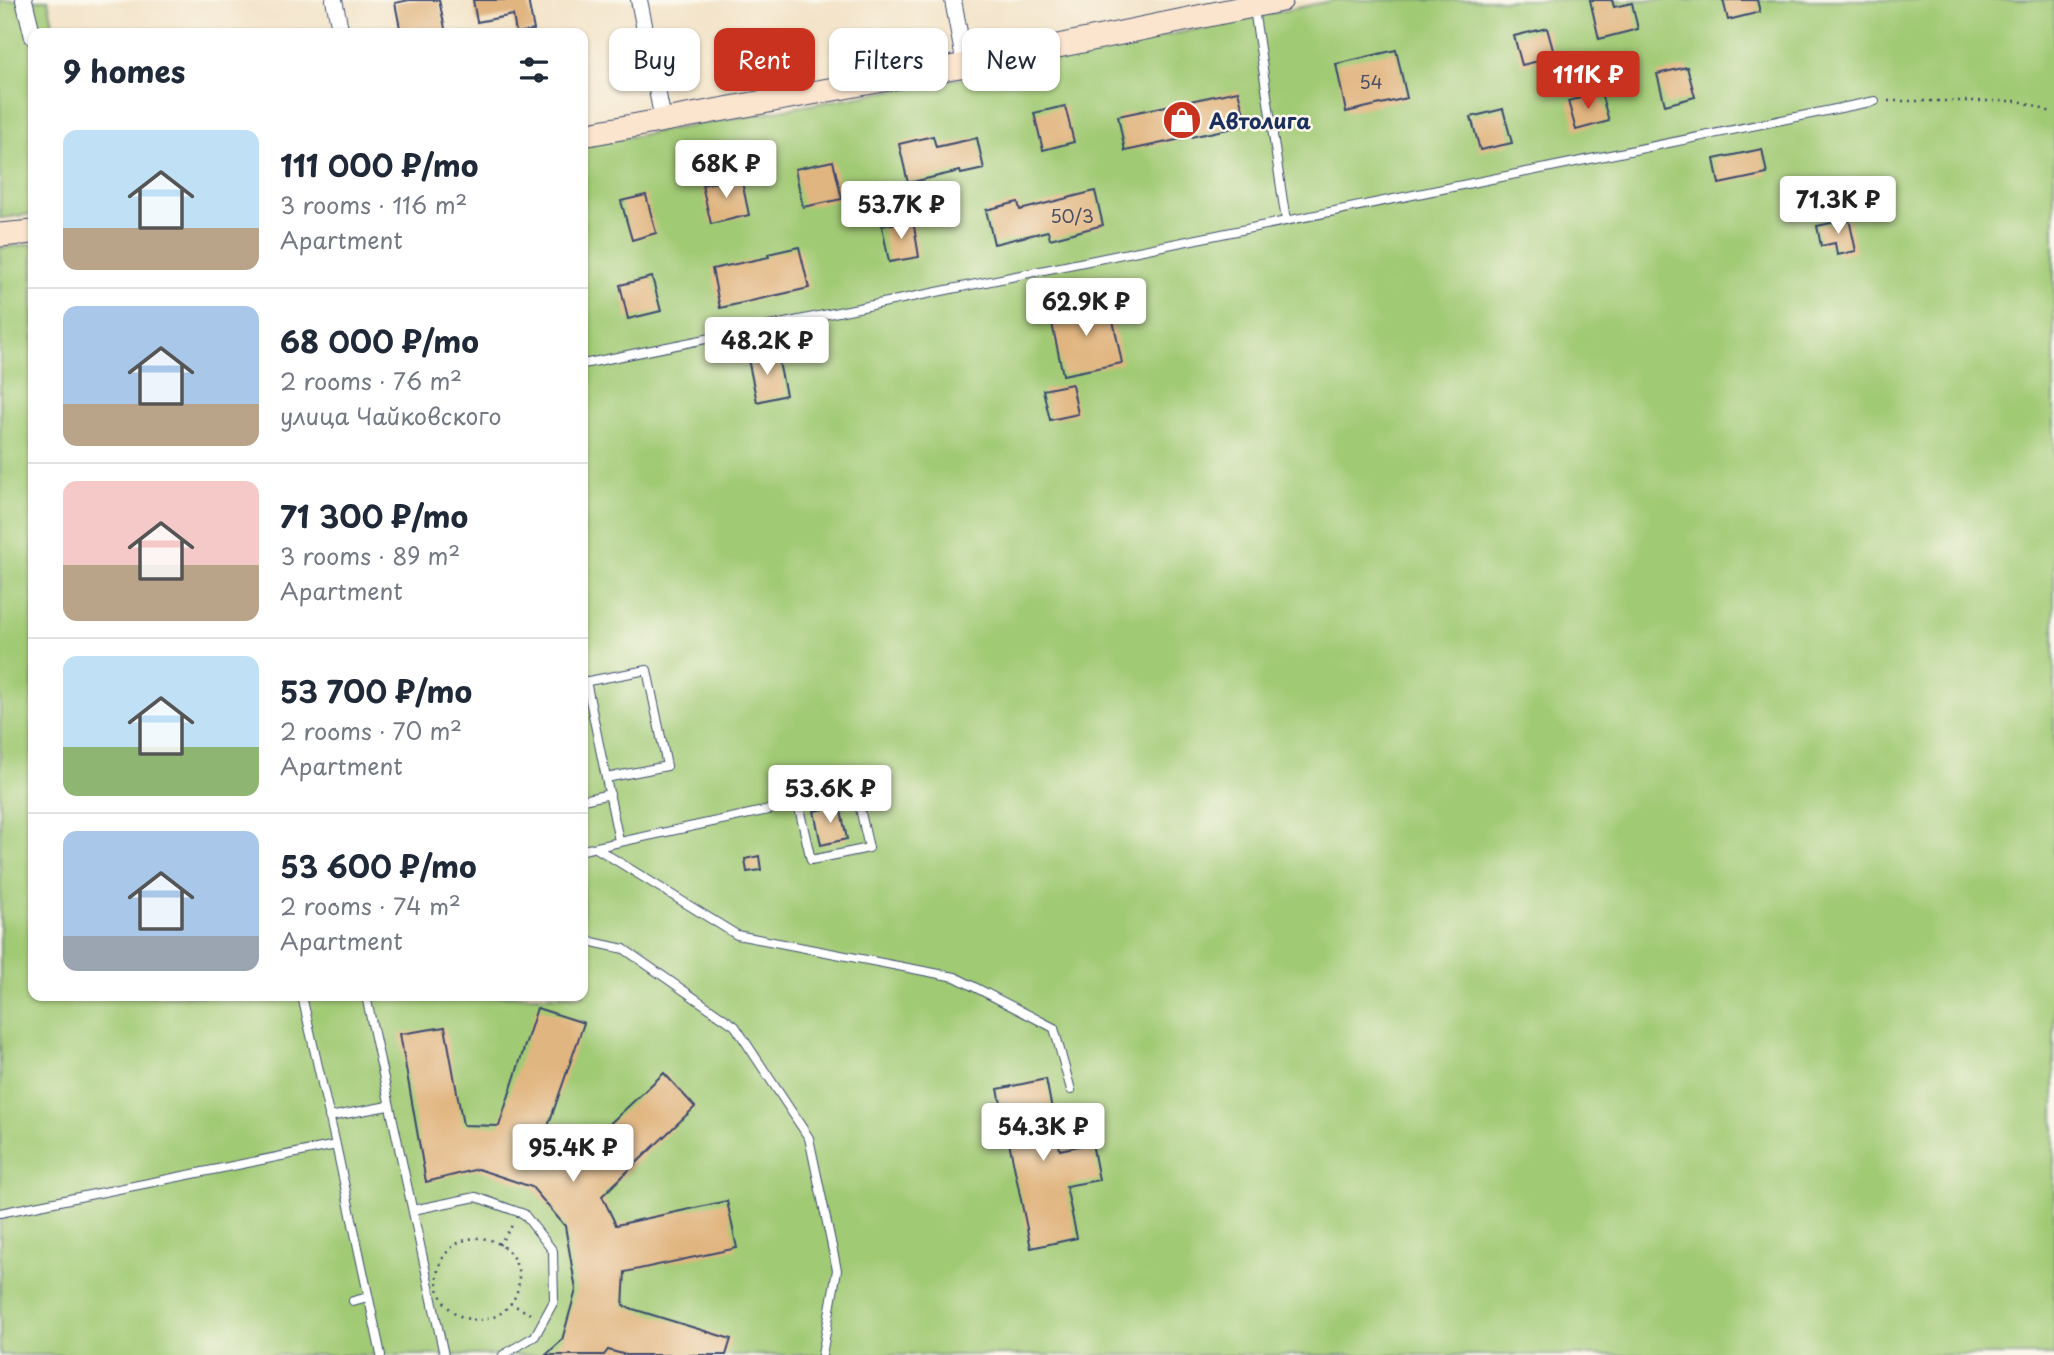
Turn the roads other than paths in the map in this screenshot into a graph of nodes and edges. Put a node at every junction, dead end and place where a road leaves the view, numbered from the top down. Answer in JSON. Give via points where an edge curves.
{"nodes":[{"id":1,"x":24,"y":0,"type":"edge"},
{"id":2,"x":334,"y":0,"type":"edge"},
{"id":3,"x":639,"y":0,"type":"edge"},
{"id":4,"x":953,"y":0,"type":"edge"},
{"id":5,"x":1281,"y":0,"type":"edge"},
{"id":6,"x":1253,"y":3,"type":"edge"},
{"id":7,"x":31,"y":28,"type":"edge"},
{"id":8,"x":340,"y":28,"type":"edge"},
{"id":9,"x":1060,"y":45,"type":"edge"},
{"id":10,"x":962,"y":49,"type":"edge"},
{"id":11,"x":962,"y":66,"type":"edge"},
{"id":12,"x":1875,"y":102,"type":"road end"},
{"id":13,"x":663,"y":120,"type":"junction"},
{"id":14,"x":588,"y":134,"type":"edge"},
{"id":15,"x":1286,"y":221,"type":"junction"},
{"id":16,"x":28,"y":232,"type":"edge"},
{"id":17,"x":0,"y":235,"type":"edge"},
{"id":18,"x":588,"y":363,"type":"edge"},
{"id":19,"x":588,"y":680,"type":"edge"},
{"id":20,"x":588,"y":699,"type":"edge"},
{"id":21,"x":606,"y":778,"type":"junction"},
{"id":22,"x":610,"y":794,"type":"junction"},
{"id":23,"x":588,"y":799,"type":"edge"},
{"id":24,"x":798,"y":804,"type":"junction"},
{"id":25,"x":619,"y":841,"type":"junction"},
{"id":26,"x":596,"y":848,"type":"junction"},
{"id":27,"x":588,"y":849,"type":"edge"},
{"id":28,"x":588,"y":941,"type":"edge"},
{"id":29,"x":303,"y":1001,"type":"edge"},
{"id":30,"x":367,"y":1001,"type":"edge"},
{"id":31,"x":1071,"y":1090,"type":"dead end"},
{"id":32,"x":388,"y":1106,"type":"junction"},
{"id":33,"x":329,"y":1117,"type":"junction"},
{"id":34,"x":336,"y":1144,"type":"junction"},
{"id":35,"x":413,"y":1210,"type":"junction"},
{"id":36,"x":0,"y":1213,"type":"edge"},
{"id":37,"x":368,"y":1297,"type":"junction"},
{"id":38,"x":353,"y":1301,"type":"dead end"},
{"id":39,"x":381,"y":1355,"type":"edge"},
{"id":40,"x":444,"y":1355,"type":"edge"},
{"id":41,"x":503,"y":1355,"type":"edge"},
{"id":42,"x":822,"y":1355,"type":"edge"}],
"edges":[{"from":1,"to":7,"type":"street"},
{"from":2,"to":8,"type":"street"},
{"from":3,"to":13,"type":"street"},
{"from":4,"to":10,"type":"street"},
{"from":5,"to":6,"type":"street"},
{"from":6,"to":9,"type":"street"},
{"from":6,"to":15,"type":"lane"},
{"from":11,"to":13,"type":"street"},
{"from":12,"to":15,"type":"lane"},
{"from":13,"to":14,"type":"street"},
{"from":15,"to":18,"type":"lane"},
{"from":16,"to":17,"type":"street"},
{"from":19,"to":21,"type":"lane","via":[[647,670],[667,766]]},
{"from":20,"to":21,"type":"lane"},
{"from":21,"to":22,"type":"lane"},
{"from":22,"to":23,"type":"lane"},
{"from":22,"to":25,"type":"lane"},
{"from":24,"to":24,"type":"lane","via":[[856,791],[869,848],[811,860]]},
{"from":24,"to":25,"type":"lane"},
{"from":25,"to":26,"type":"lane"},
{"from":26,"to":27,"type":"lane"},
{"from":26,"to":31,"type":"lane","via":[[737,935],[955,977],[1054,1028]]},
{"from":28,"to":42,"type":"lane","via":[[624,950],[735,1026],[810,1138],[837,1270]]},
{"from":29,"to":33,"type":"lane"},
{"from":30,"to":32,"type":"lane"},
{"from":32,"to":33,"type":"lane"},
{"from":32,"to":35,"type":"lane"},
{"from":33,"to":34,"type":"lane"},
{"from":34,"to":36,"type":"lane"},
{"from":34,"to":37,"type":"lane"},
{"from":35,"to":40,"type":"lane"},
{"from":35,"to":41,"type":"lane","via":[[476,1197],[520,1213],[553,1251],[554,1301],[535,1336]]},
{"from":37,"to":38,"type":"lane"},
{"from":37,"to":39,"type":"lane"}]}
